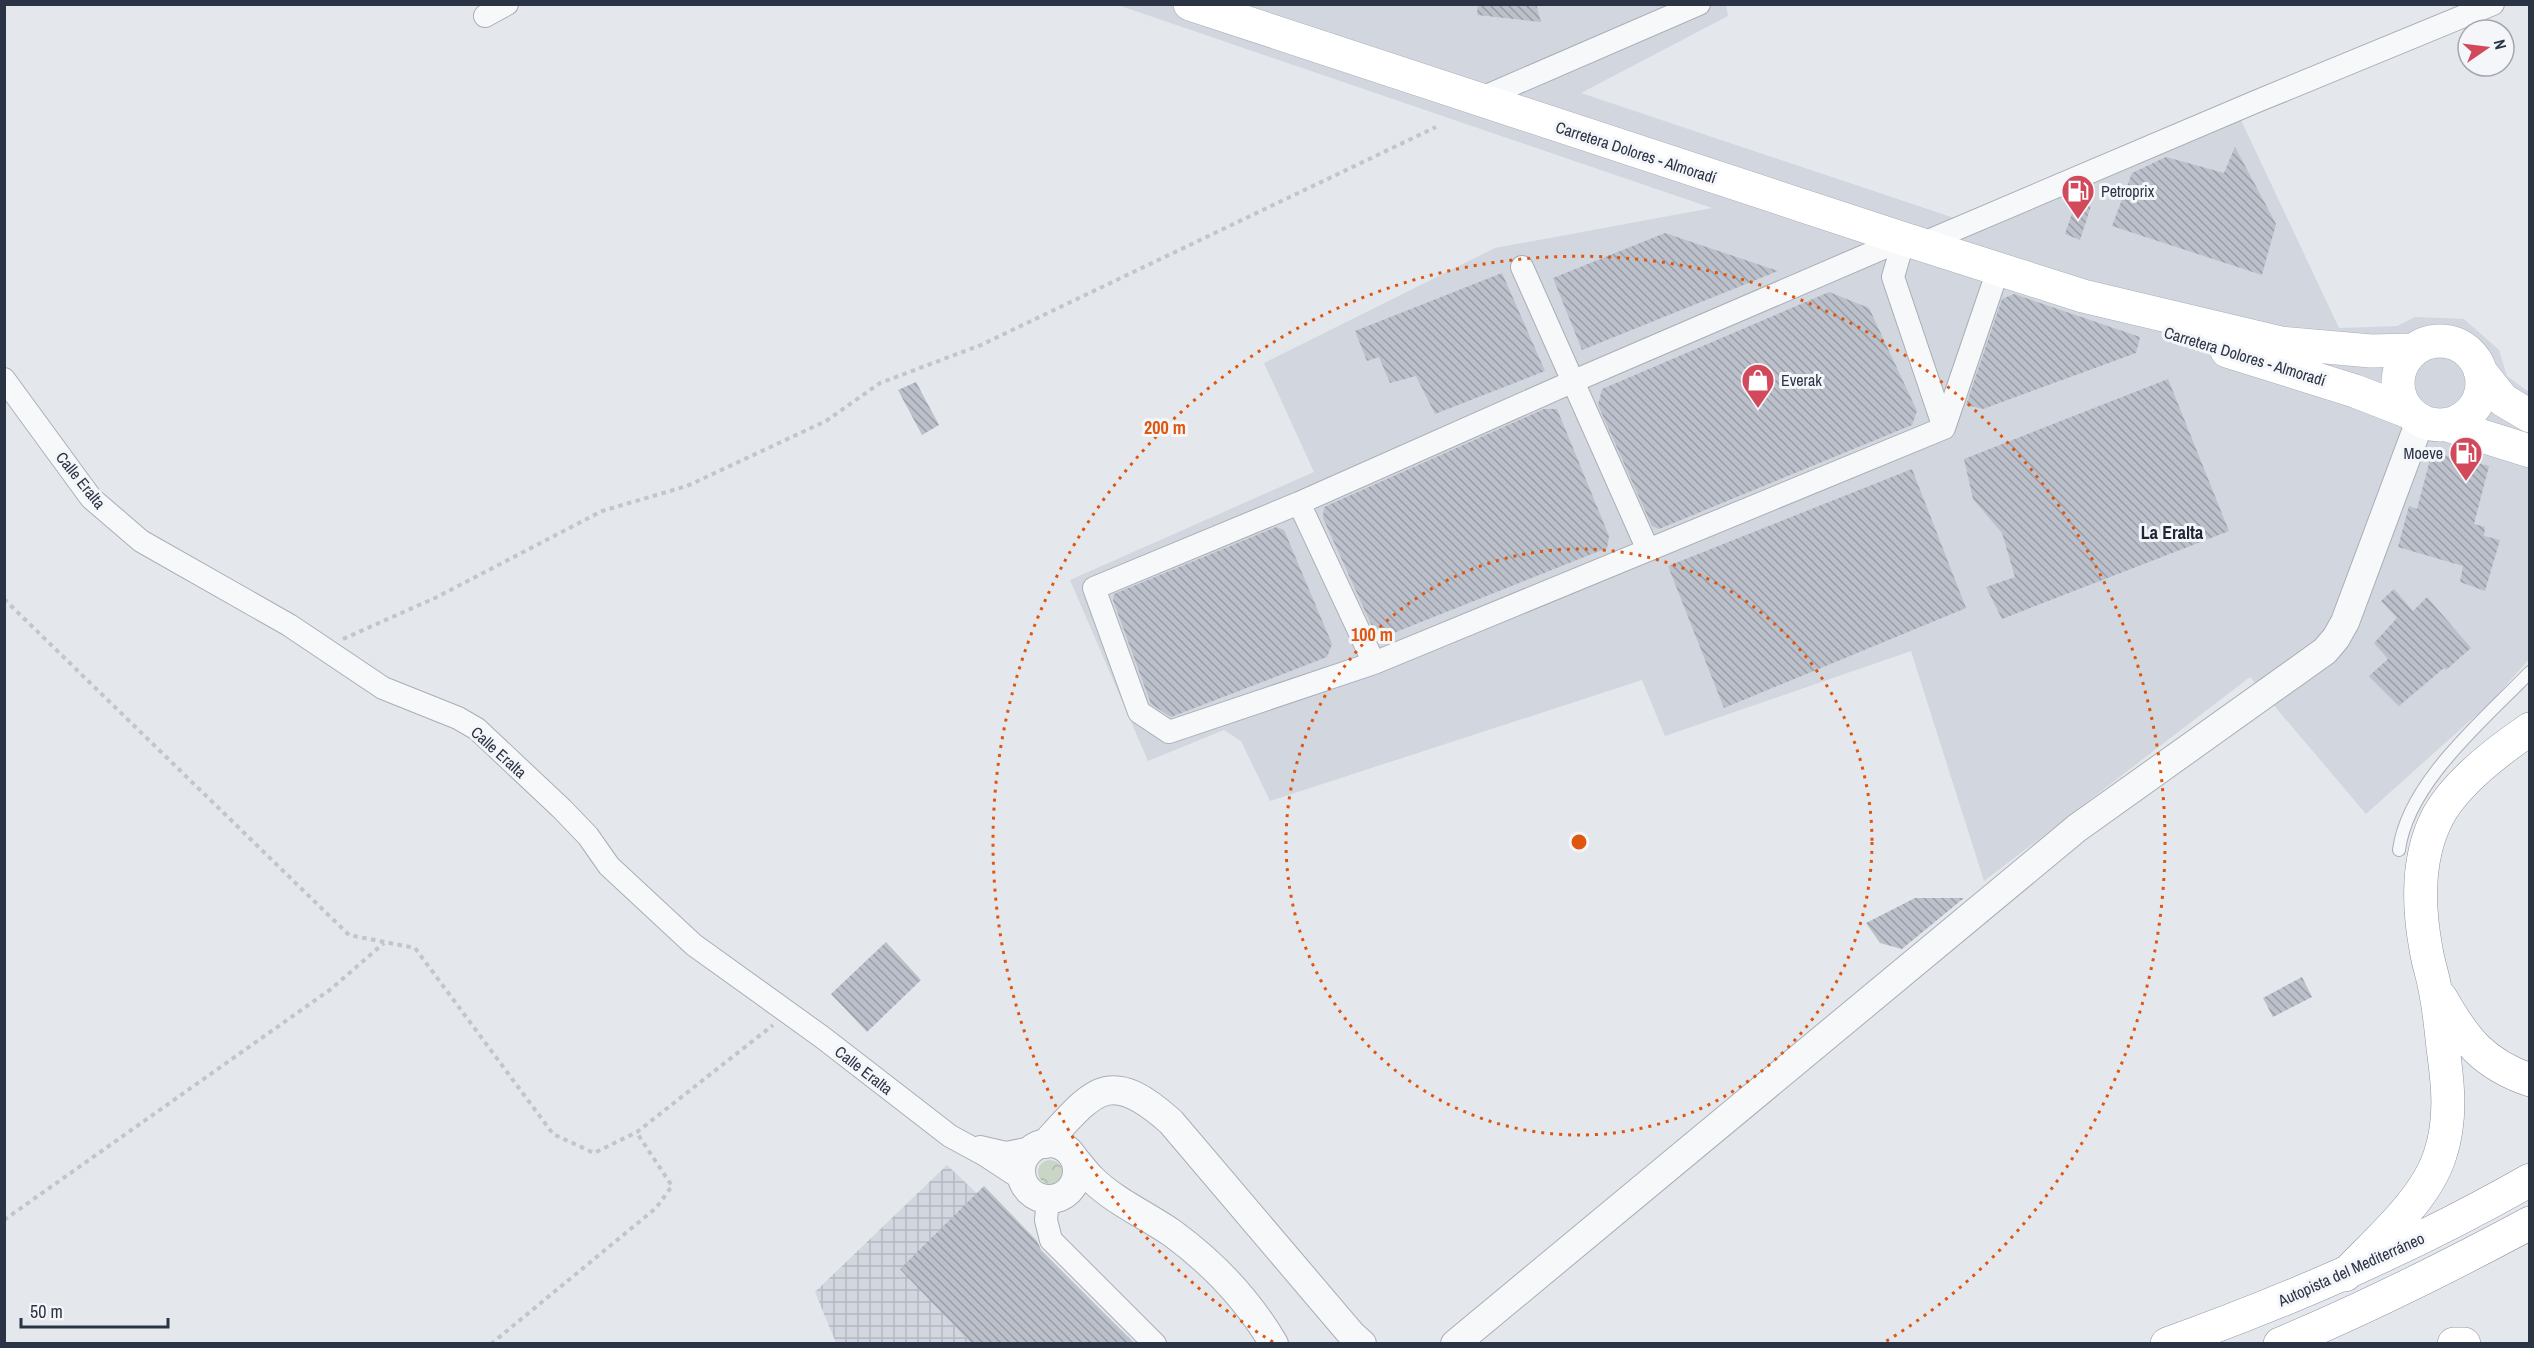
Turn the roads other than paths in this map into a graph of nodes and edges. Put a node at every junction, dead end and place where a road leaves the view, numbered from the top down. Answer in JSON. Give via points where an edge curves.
{"nodes":[{"id":1,"x":507,"y":4,"type":"edge"},
{"id":2,"x":1190,"y":4,"type":"edge"},
{"id":3,"x":1699,"y":4,"type":"edge"},
{"id":4,"x":2493,"y":4,"type":"edge"},
{"id":5,"x":485,"y":16,"type":"dead end"},
{"id":6,"x":1477,"y":100,"type":"junction"},
{"id":7,"x":1912,"y":242,"type":"junction"},
{"id":8,"x":1522,"y":267,"type":"dead end"},
{"id":9,"x":1998,"y":270,"type":"junction"},
{"id":10,"x":2083,"y":296,"type":"junction"},
{"id":11,"x":2413,"y":350,"type":"junction"},
{"id":12,"x":2480,"y":372,"type":"junction"},
{"id":13,"x":4,"y":379,"type":"edge"},
{"id":14,"x":1574,"y":381,"type":"junction"},
{"id":15,"x":2529,"y":416,"type":"edge"},
{"id":16,"x":2426,"y":419,"type":"junction"},
{"id":17,"x":1944,"y":428,"type":"junction"},
{"id":18,"x":2529,"y":451,"type":"edge"},
{"id":19,"x":1299,"y":503,"type":"junction"},
{"id":20,"x":1648,"y":550,"type":"junction"},
{"id":21,"x":1374,"y":663,"type":"junction"},
{"id":22,"x":2529,"y":672,"type":"edge"},
{"id":23,"x":2529,"y":729,"type":"edge"},
{"id":24,"x":2398,"y":850,"type":"dead end"},
{"id":25,"x":2435,"y":988,"type":"junction"},
{"id":26,"x":2529,"y":1080,"type":"edge"},
{"id":27,"x":1080,"y":1106,"type":"junction"},
{"id":28,"x":950,"y":1136,"type":"junction"},
{"id":29,"x":1040,"y":1145,"type":"junction"},
{"id":30,"x":1072,"y":1156,"type":"junction"},
{"id":31,"x":1023,"y":1180,"type":"junction"},
{"id":32,"x":2529,"y":1180,"type":"edge"},
{"id":33,"x":1056,"y":1197,"type":"junction"},
{"id":34,"x":1135,"y":1208,"type":"junction"},
{"id":35,"x":2529,"y":1223,"type":"edge"},
{"id":36,"x":2345,"y":1275,"type":"junction"},
{"id":37,"x":1155,"y":1344,"type":"edge"},
{"id":38,"x":1274,"y":1344,"type":"edge"},
{"id":39,"x":1362,"y":1344,"type":"edge"},
{"id":40,"x":1455,"y":1344,"type":"edge"},
{"id":41,"x":2167,"y":1344,"type":"edge"},
{"id":42,"x":2280,"y":1344,"type":"edge"},
{"id":43,"x":2454,"y":1344,"type":"edge"},
{"id":44,"x":2464,"y":1344,"type":"edge"}],
"edges":[{"from":1,"to":5,"type":"street"},
{"from":2,"to":6,"type":"main road","name":"Carretera Dolores - Almoradí"},
{"from":3,"to":6,"type":"street"},
{"from":4,"to":7,"type":"street"},
{"from":6,"to":7,"type":"main road","name":"Carretera Dolores - Almoradí"},
{"from":7,"to":9,"type":"main road","name":"Carretera Dolores - Almoradí"},
{"from":7,"to":14,"type":"street"},
{"from":7,"to":17,"type":"street","via":[[1893,277]]},
{"from":8,"to":14,"type":"street"},
{"from":9,"to":10,"type":"main road","name":"Carretera Dolores - Almoradí"},
{"from":9,"to":17,"type":"street"},
{"from":10,"to":11,"type":"main road","name":"Carretera Dolores - Almoradí","via":[[2281,343],[2371,351]]},
{"from":10,"to":16,"type":"main road","name":"Carretera Dolores - Almoradí","via":[[2140,323],[2355,391]]},
{"from":11,"to":12,"type":"main road","via":[[2432,342],[2452,343],[2474,359]]},
{"from":11,"to":16,"type":"main road","via":[[2399,373],[2398,387],[2401,401]]},
{"from":12,"to":15,"type":"main road","via":[[2503,400]]},
{"from":12,"to":16,"type":"main road","via":[[2482,385],[2475,405],[2461,420]]},
{"from":13,"to":28,"type":"street","name":"Calle Eralta","via":[[92,498],[141,541],[289,625],[383,688],[477,729],[562,809],[609,866],[694,945]]},
{"from":14,"to":19,"type":"street"},
{"from":14,"to":20,"type":"street"},
{"from":16,"to":18,"type":"main road","name":"Carretera Dolores - Almoradí"},
{"from":16,"to":40,"type":"street","via":[[2345,622],[2325,651],[2076,828]]},
{"from":17,"to":20,"type":"street"},
{"from":19,"to":21,"type":"street"},
{"from":19,"to":21,"type":"street","via":[[1094,588],[1139,712],[1169,732]]},
{"from":20,"to":21,"type":"street"},
{"from":22,"to":24,"type":"lane","via":[[2432,775],[2401,831]]},
{"from":23,"to":25,"type":"main road","via":[[2458,789],[2439,815],[2426,845],[2421,912]]},
{"from":25,"to":26,"type":"main road","via":[[2460,1032],[2485,1056]]},
{"from":25,"to":36,"type":"main road","via":[[2449,1091],[2448,1126],[2440,1157],[2409,1207]]},
{"from":27,"to":29,"type":"street"},
{"from":27,"to":30,"type":"street","via":[[1071,1135]]},
{"from":27,"to":39,"type":"street","via":[[1105,1091],[1136,1094],[1153,1105]]},
{"from":28,"to":29,"type":"street","via":[[1006,1153]]},
{"from":28,"to":31,"type":"street"},
{"from":29,"to":30,"type":"street","via":[[1059,1145]]},
{"from":29,"to":31,"type":"street","via":[[1030,1151],[1022,1165]]},
{"from":30,"to":33,"type":"street","via":[[1077,1174],[1071,1189]]},
{"from":30,"to":34,"type":"street","via":[[1092,1180]]},
{"from":31,"to":33,"type":"street","via":[[1032,1194]]},
{"from":32,"to":36,"type":"main road","name":"Autopista del Mediterráneo"},
{"from":33,"to":34,"type":"street","via":[[1084,1195]]},
{"from":33,"to":37,"type":"street","via":[[1046,1220],[1051,1240]]},
{"from":34,"to":38,"type":"street","via":[[1210,1264],[1251,1309]]},
{"from":35,"to":42,"type":"main road","via":[[2459,1262]]},
{"from":36,"to":41,"type":"main road","name":"Autopista del Mediterráneo"},
{"from":43,"to":44,"type":"main road"}]}
